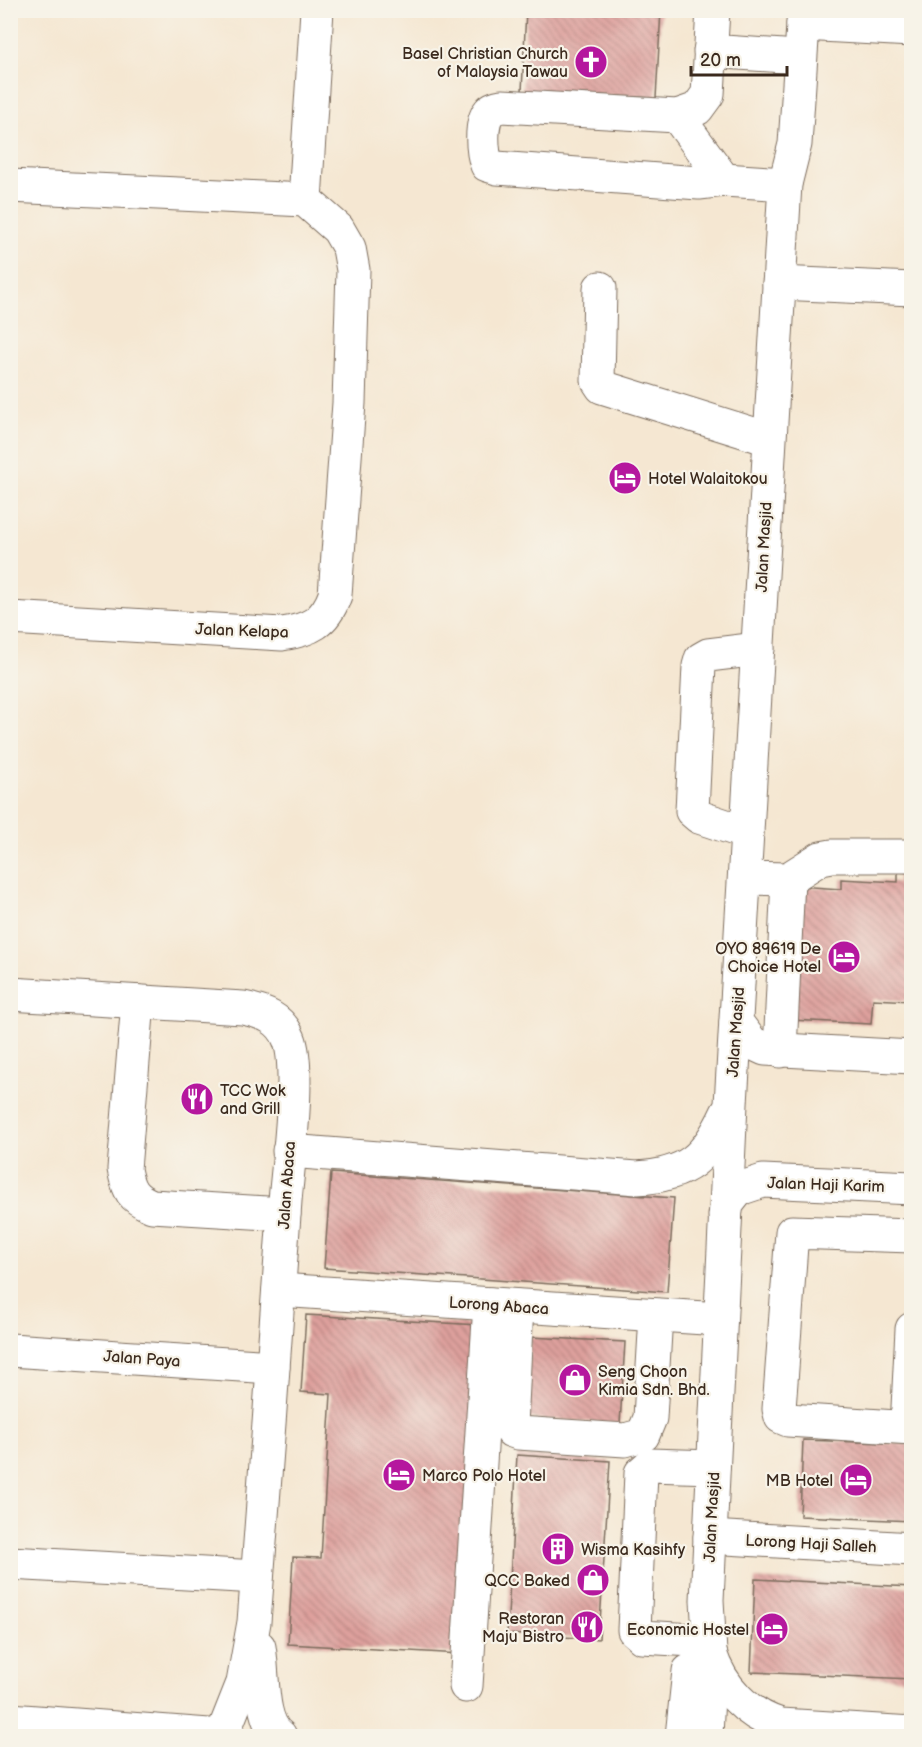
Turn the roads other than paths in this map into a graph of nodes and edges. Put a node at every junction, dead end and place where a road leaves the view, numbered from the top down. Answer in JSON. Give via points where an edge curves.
{"nodes":[{"id":1,"x":317,"y":10,"type":"edge"},
{"id":2,"x":713,"y":10,"type":"edge"},
{"id":3,"x":798,"y":15,"type":"edge"},
{"id":4,"x":912,"y":30,"type":"edge"},
{"id":5,"x":710,"y":51,"type":"junction"},
{"id":6,"x":783,"y":56,"type":"junction"},
{"id":7,"x":677,"y":116,"type":"junction"},
{"id":8,"x":724,"y":180,"type":"junction"},
{"id":9,"x":785,"y":184,"type":"junction"},
{"id":10,"x":10,"y":186,"type":"edge"},
{"id":11,"x":305,"y":200,"type":"junction"},
{"id":12,"x":779,"y":283,"type":"junction"},
{"id":13,"x":600,"y":288,"type":"dead end"},
{"id":14,"x":912,"y":289,"type":"edge"},
{"id":15,"x":769,"y":439,"type":"junction"},
{"id":16,"x":10,"y":618,"type":"edge"},
{"id":17,"x":758,"y":649,"type":"junction"},
{"id":18,"x":747,"y":833,"type":"junction"},
{"id":19,"x":912,"y":856,"type":"edge"},
{"id":20,"x":745,"y":878,"type":"junction"},
{"id":21,"x":788,"y":879,"type":"junction"},
{"id":22,"x":10,"y":994,"type":"edge"},
{"id":23,"x":138,"y":1002,"type":"junction"},
{"id":24,"x":736,"y":1022,"type":"junction"},
{"id":25,"x":780,"y":1051,"type":"junction"},
{"id":26,"x":912,"y":1057,"type":"edge"},
{"id":27,"x":731,"y":1104,"type":"junction"},
{"id":28,"x":289,"y":1151,"type":"junction"},
{"id":29,"x":912,"y":1188,"type":"edge"},
{"id":30,"x":284,"y":1214,"type":"junction"},
{"id":31,"x":725,"y":1216,"type":"junction"},
{"id":32,"x":912,"y":1236,"type":"edge"},
{"id":33,"x":279,"y":1290,"type":"junction"},
{"id":34,"x":504,"y":1305,"type":"junction"},
{"id":35,"x":656,"y":1315,"type":"junction"},
{"id":36,"x":720,"y":1319,"type":"junction"},
{"id":37,"x":912,"y":1329,"type":"edge"},
{"id":38,"x":10,"y":1350,"type":"edge"},
{"id":39,"x":273,"y":1367,"type":"junction"},
{"id":40,"x":909,"y":1428,"type":"edge"},
{"id":41,"x":713,"y":1467,"type":"junction"},
{"id":42,"x":710,"y":1537,"type":"junction"},
{"id":43,"x":912,"y":1549,"type":"edge"},
{"id":44,"x":10,"y":1563,"type":"edge"},
{"id":45,"x":257,"y":1577,"type":"junction"},
{"id":46,"x":254,"y":1622,"type":"junction"},
{"id":47,"x":701,"y":1647,"type":"junction"},
{"id":48,"x":466,"y":1686,"type":"dead end"},
{"id":49,"x":10,"y":1720,"type":"edge"},
{"id":50,"x":750,"y":1728,"type":"edge"},
{"id":51,"x":912,"y":1733,"type":"edge"},
{"id":52,"x":687,"y":1734,"type":"edge"},
{"id":53,"x":222,"y":1736,"type":"edge"},
{"id":54,"x":280,"y":1737,"type":"edge"}],
"edges":[{"from":1,"to":11,"type":"street"},
{"from":2,"to":5,"type":"street"},
{"from":3,"to":4,"type":"street"},
{"from":3,"to":6,"type":"street","name":"Jalan Masjid"},
{"from":3,"to":9,"type":"street","name":"Jalan Masjid","via":[[795,144]]},
{"from":5,"to":6,"type":"street"},
{"from":5,"to":7,"type":"street","via":[[708,94],[688,114]]},
{"from":6,"to":9,"type":"street","name":"Jalan Masjid","via":[[777,141]]},
{"from":7,"to":8,"type":"street"},
{"from":7,"to":8,"type":"street","via":[[502,106],[490,109],[485,118],[483,155],[487,165],[497,168],[699,183]]},
{"from":8,"to":9,"type":"street"},
{"from":9,"to":12,"type":"street","name":"Jalan Masjid"},
{"from":10,"to":11,"type":"street"},
{"from":11,"to":16,"type":"street","name":"Jalan Kelapa","via":[[338,229],[349,248],[353,270],[349,403],[335,595],[330,609],[318,624],[282,634]]},
{"from":12,"to":14,"type":"street"},
{"from":12,"to":15,"type":"street","name":"Jalan Masjid"},
{"from":13,"to":15,"type":"street","via":[[598,381],[602,387]]},
{"from":15,"to":17,"type":"street","name":"Jalan Masjid"},
{"from":17,"to":18,"type":"street","name":"Jalan Masjid"},
{"from":17,"to":18,"type":"street","via":[[708,655],[699,666],[692,811]]},
{"from":18,"to":20,"type":"street","name":"Jalan Masjid"},
{"from":19,"to":21,"type":"street","via":[[821,858]]},
{"from":20,"to":21,"type":"street"},
{"from":20,"to":24,"type":"street","name":"Jalan Masjid"},
{"from":21,"to":25,"type":"street"},
{"from":22,"to":23,"type":"street","name":"Jalan Abaca"},
{"from":23,"to":28,"type":"street","name":"Jalan Abaca","via":[[243,1008],[278,1021],[289,1037],[294,1056]]},
{"from":23,"to":30,"type":"street","via":[[124,1169],[135,1200],[152,1206]]},
{"from":24,"to":25,"type":"street","via":[[752,1043]]},
{"from":24,"to":27,"type":"street","name":"Jalan Masjid"},
{"from":25,"to":26,"type":"street"},
{"from":27,"to":28,"type":"street","via":[[718,1133],[701,1156],[674,1173],[654,1177]]},
{"from":27,"to":31,"type":"street","name":"Jalan Masjid"},
{"from":28,"to":30,"type":"street","name":"Jalan Abaca"},
{"from":29,"to":31,"type":"street","name":"Jalan Haji Karim","via":[[763,1180],[739,1189],[727,1204]]},
{"from":30,"to":33,"type":"street","name":"Jalan Abaca"},
{"from":31,"to":36,"type":"street","name":"Jalan Masjid"},
{"from":32,"to":40,"type":"street","via":[[792,1232],[779,1409],[781,1417],[788,1420]]},
{"from":33,"to":34,"type":"street","name":"Lorong Abaca"},
{"from":33,"to":39,"type":"street","name":"Jalan Abaca"},
{"from":34,"to":35,"type":"street","name":"Lorong Abaca"},
{"from":34,"to":35,"type":"street","via":[[511,1425],[512,1431],[519,1433],[626,1440],[644,1435],[650,1418]]},
{"from":34,"to":48,"type":"street"},
{"from":35,"to":36,"type":"street","name":"Lorong Abaca"},
{"from":36,"to":41,"type":"street","name":"Jalan Masjid"},
{"from":37,"to":40,"type":"street"},
{"from":38,"to":39,"type":"street","name":"Jalan Paya"},
{"from":39,"to":45,"type":"street","name":"Jalan Abaca"},
{"from":41,"to":42,"type":"street","name":"Jalan Masjid"},
{"from":41,"to":47,"type":"street","via":[[650,1465],[641,1473],[634,1630],[642,1637]]},
{"from":42,"to":43,"type":"street","name":"Lorong Haji Salleh"},
{"from":42,"to":47,"type":"street","name":"Jalan Masjid"},
{"from":44,"to":45,"type":"street"},
{"from":45,"to":46,"type":"street","name":"Jalan Abaca"},
{"from":46,"to":53,"type":"street","via":[[243,1683]]},
{"from":46,"to":54,"type":"street","via":[[265,1712]]},
{"from":47,"to":50,"type":"street","via":[[723,1682],[748,1708]]},
{"from":47,"to":52,"type":"street","name":"Jalan Masjid"},
{"from":49,"to":53,"type":"street"},
{"from":50,"to":51,"type":"street","via":[[781,1725]]}]}
